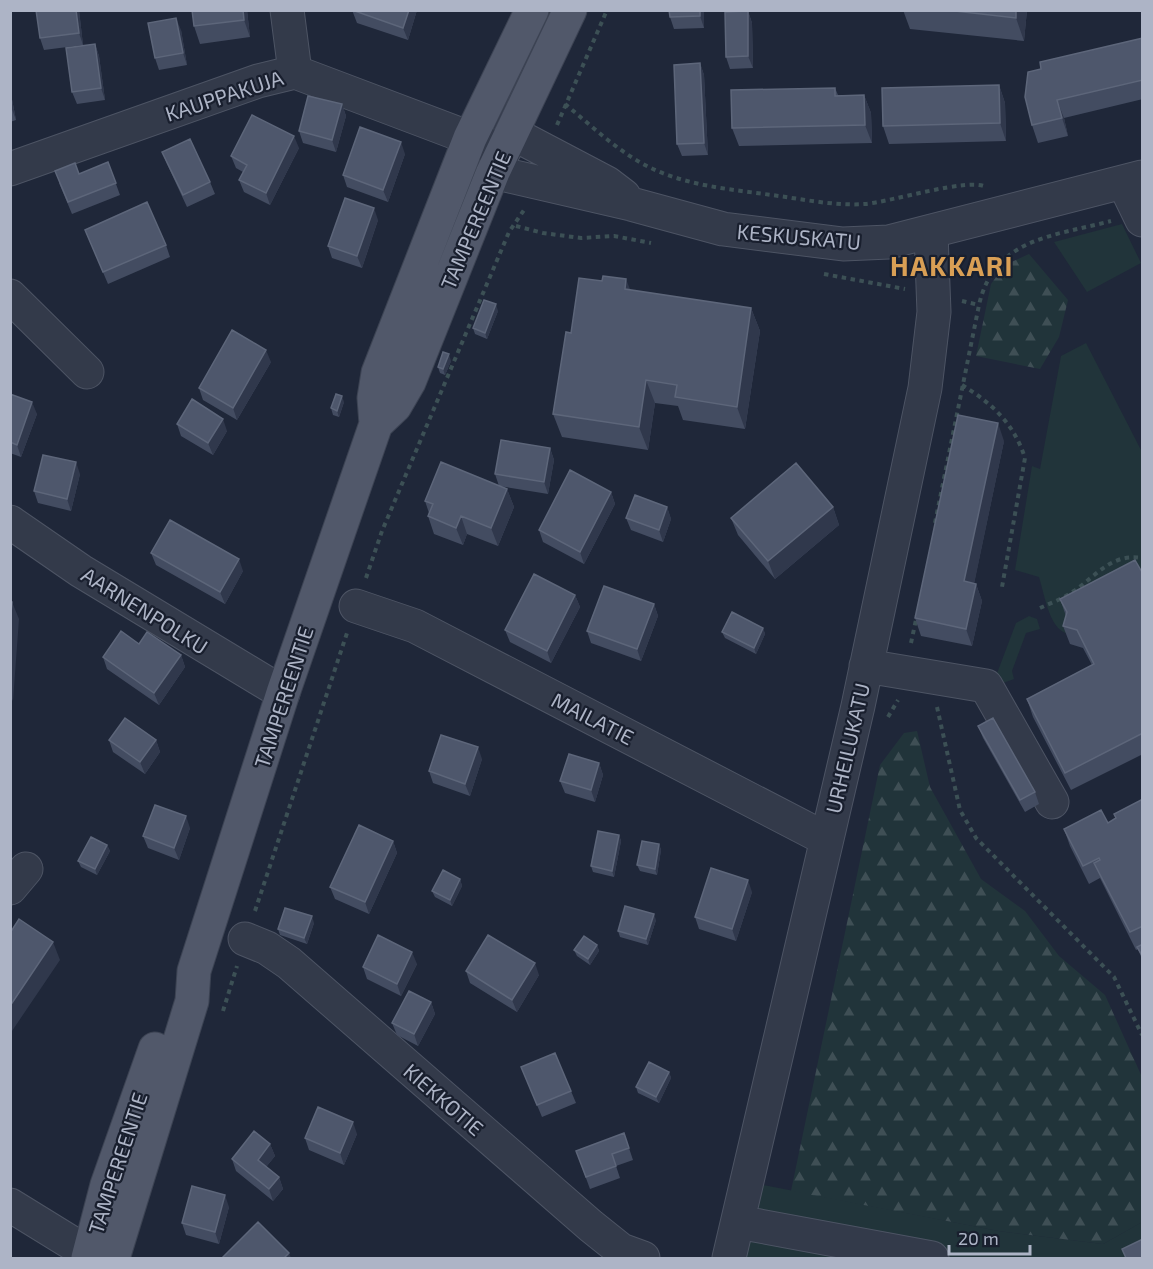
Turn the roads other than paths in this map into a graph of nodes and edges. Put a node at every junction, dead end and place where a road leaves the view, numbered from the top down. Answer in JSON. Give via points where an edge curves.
{"nodes":[{"id":1,"x":287,"y":10,"type":"edge"},
{"id":2,"x":532,"y":10,"type":"edge"},
{"id":3,"x":570,"y":10,"type":"edge"},
{"id":4,"x":295,"y":72,"type":"junction"},
{"id":5,"x":470,"y":138,"type":"junction"},
{"id":6,"x":503,"y":152,"type":"junction"},
{"id":7,"x":10,"y":169,"type":"edge"},
{"id":8,"x":1133,"y":180,"type":"edge"},
{"id":9,"x":631,"y":204,"type":"junction"},
{"id":10,"x":1141,"y":216,"type":"edge"},
{"id":11,"x":931,"y":233,"type":"junction"},
{"id":12,"x":10,"y":296,"type":"edge"},
{"id":13,"x":87,"y":372,"type":"dead end"},
{"id":14,"x":376,"y":424,"type":"junction"},
{"id":15,"x":10,"y":522,"type":"edge"},
{"id":16,"x":356,"y":606,"type":"dead end"},
{"id":17,"x":866,"y":666,"type":"junction"},
{"id":18,"x":283,"y":693,"type":"junction"},
{"id":19,"x":1052,"y":802,"type":"dead end"},
{"id":20,"x":826,"y":839,"type":"junction"},
{"id":21,"x":245,"y":939,"type":"dead end"},
{"id":22,"x":10,"y":1204,"type":"edge"},
{"id":23,"x":738,"y":1222,"type":"junction"},
{"id":24,"x":96,"y":1258,"type":"edge"},
{"id":25,"x":643,"y":1258,"type":"edge"},
{"id":26,"x":729,"y":1258,"type":"edge"},
{"id":27,"x":932,"y":1258,"type":"edge"}],
"edges":[{"from":1,"to":4,"type":"street"},
{"from":2,"to":5,"type":"main road","name":"TAMPEREENTIE"},
{"from":3,"to":6,"type":"main road","name":"TAMPEREENTIE"},
{"from":4,"to":5,"type":"street","name":"KAUPPAKUJA"},
{"from":4,"to":7,"type":"street","name":"KAUPPAKUJA","via":[[258,81]]},
{"from":5,"to":6,"type":"street","name":"KAUPPAKUJA"},
{"from":5,"to":14,"type":"main road","name":"TAMPEREENTIE","via":[[378,374],[374,398]]},
{"from":6,"to":9,"type":"street","name":"KESKUSKATU"},
{"from":6,"to":9,"type":"street","name":"KESKUSKATU","via":[[607,183]]},
{"from":6,"to":14,"type":"main road","name":"TAMPEREENTIE","via":[[409,382],[395,406]]},
{"from":8,"to":10,"type":"street"},
{"from":8,"to":11,"type":"street","name":"KESKUSKATU"},
{"from":9,"to":11,"type":"street","name":"KESKUSKATU","via":[[723,229],[801,240],[843,244],[890,242]]},
{"from":11,"to":17,"type":"street","name":"URHEILUKATU","via":[[934,312],[925,388]]},
{"from":12,"to":13,"type":"street"},
{"from":14,"to":18,"type":"main road","name":"TAMPEREENTIE"},
{"from":15,"to":18,"type":"street","name":"AARNENPOLKU","via":[[81,571]]},
{"from":16,"to":20,"type":"street","name":"MAILATIE","via":[[415,626]]},
{"from":17,"to":19,"type":"street","via":[[986,686]]},
{"from":17,"to":20,"type":"street","name":"URHEILUKATU"},
{"from":18,"to":24,"type":"main road","name":"TAMPEREENTIE","via":[[194,971],[192,1001]]},
{"from":20,"to":23,"type":"street","name":"URHEILUKATU"},
{"from":21,"to":25,"type":"street","name":"KIEKKOTIE","via":[[289,963],[591,1226],[621,1250]]},
{"from":22,"to":24,"type":"street"},
{"from":23,"to":26,"type":"street","name":"URHEILUKATU"},
{"from":23,"to":27,"type":"street"}]}
